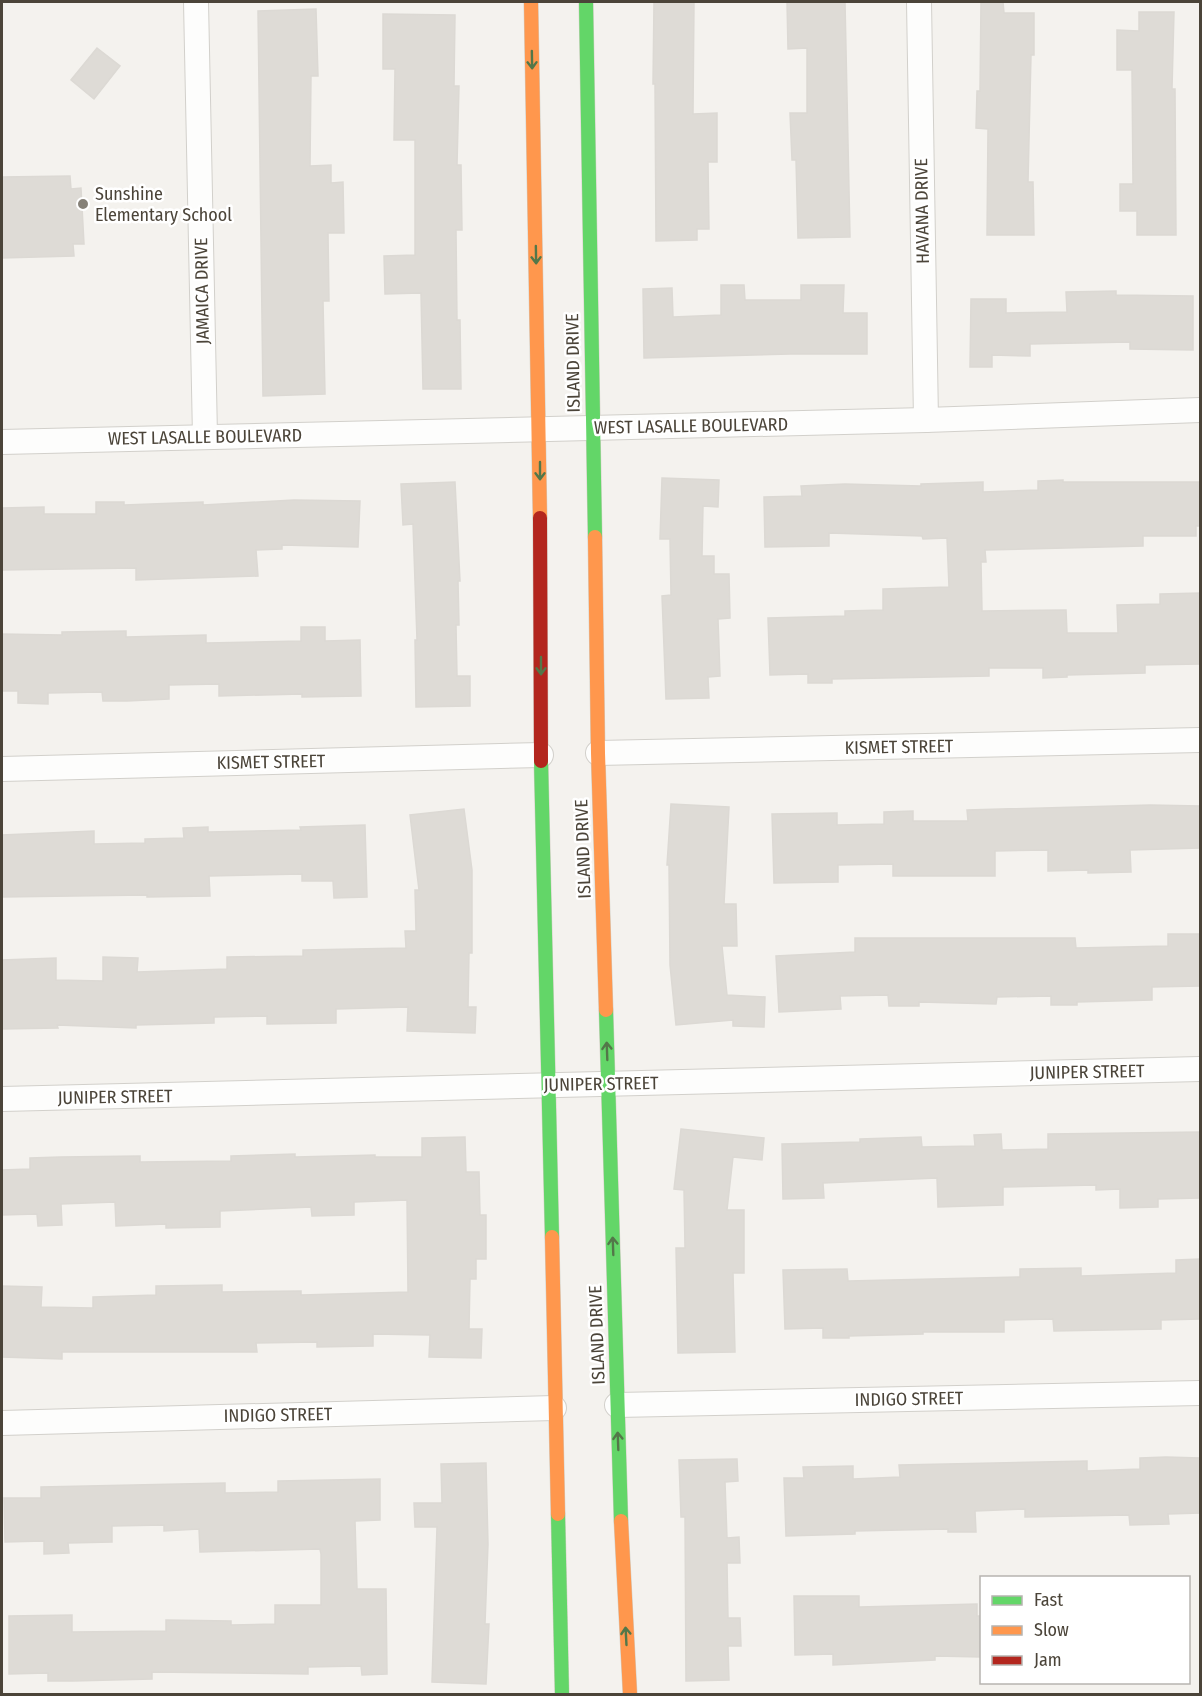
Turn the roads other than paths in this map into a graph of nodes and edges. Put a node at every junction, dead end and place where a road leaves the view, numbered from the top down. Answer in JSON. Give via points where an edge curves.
{"nodes":[{"id":1,"x":196,"y":2,"type":"edge"},
{"id":2,"x":531,"y":2,"type":"edge"},
{"id":3,"x":586,"y":2,"type":"edge"},
{"id":4,"x":919,"y":2,"type":"edge"},
{"id":5,"x":1200,"y":410,"type":"edge"},
{"id":6,"x":926,"y":420,"type":"junction"},
{"id":7,"x":592,"y":428,"type":"junction"},
{"id":8,"x":540,"y":429,"type":"junction"},
{"id":9,"x":205,"y":436,"type":"junction"},
{"id":10,"x":2,"y":442,"type":"edge"},
{"id":11,"x":1200,"y":740,"type":"edge"},
{"id":12,"x":598,"y":753,"type":"junction"},
{"id":13,"x":541,"y":755,"type":"junction"},
{"id":14,"x":2,"y":769,"type":"edge"},
{"id":15,"x":1200,"y":1070,"type":"edge"},
{"id":16,"x":608,"y":1084,"type":"junction"},
{"id":17,"x":548,"y":1086,"type":"junction"},
{"id":18,"x":2,"y":1100,"type":"edge"},
{"id":19,"x":1200,"y":1392,"type":"edge"},
{"id":20,"x":617,"y":1405,"type":"junction"},
{"id":21,"x":554,"y":1408,"type":"junction"},
{"id":22,"x":2,"y":1423,"type":"edge"},
{"id":23,"x":562,"y":1695,"type":"edge"},
{"id":24,"x":630,"y":1695,"type":"edge"}],
"edges":[{"from":1,"to":9,"type":"street","name":"JAMAICA DRIVE"},
{"from":2,"to":8,"type":"street","name":"ISLAND DRIVE","one_way":true},
{"from":3,"to":7,"type":"street","name":"ISLAND DRIVE"},
{"from":4,"to":6,"type":"street","name":"HAVANA DRIVE"},
{"from":5,"to":6,"type":"street","name":"WEST LASALLE BOULEVARD"},
{"from":6,"to":7,"type":"street","name":"WEST LASALLE BOULEVARD"},
{"from":7,"to":8,"type":"street","name":"WEST LASALLE BOULEVARD"},
{"from":7,"to":12,"type":"street","name":"ISLAND DRIVE"},
{"from":8,"to":9,"type":"street","name":"WEST LASALLE BOULEVARD"},
{"from":8,"to":13,"type":"street","name":"ISLAND DRIVE","one_way":true},
{"from":9,"to":10,"type":"street","name":"WEST LASALLE BOULEVARD"},
{"from":11,"to":12,"type":"street","name":"KISMET STREET"},
{"from":16,"to":12,"type":"street","name":"ISLAND DRIVE","one_way":true},
{"from":13,"to":14,"type":"street","name":"KISMET STREET"},
{"from":13,"to":17,"type":"street","name":"ISLAND DRIVE"},
{"from":15,"to":16,"type":"street","name":"JUNIPER STREET"},
{"from":16,"to":17,"type":"street","name":"JUNIPER STREET"},
{"from":20,"to":16,"type":"street","name":"ISLAND DRIVE","one_way":true},
{"from":17,"to":18,"type":"street","name":"JUNIPER STREET"},
{"from":17,"to":21,"type":"street","name":"ISLAND DRIVE"},
{"from":19,"to":20,"type":"street","name":"INDIGO STREET"},
{"from":24,"to":20,"type":"street","name":"ISLAND DRIVE","one_way":true},
{"from":21,"to":22,"type":"street","name":"INDIGO STREET"},
{"from":21,"to":23,"type":"street","name":"ISLAND DRIVE"}]}
